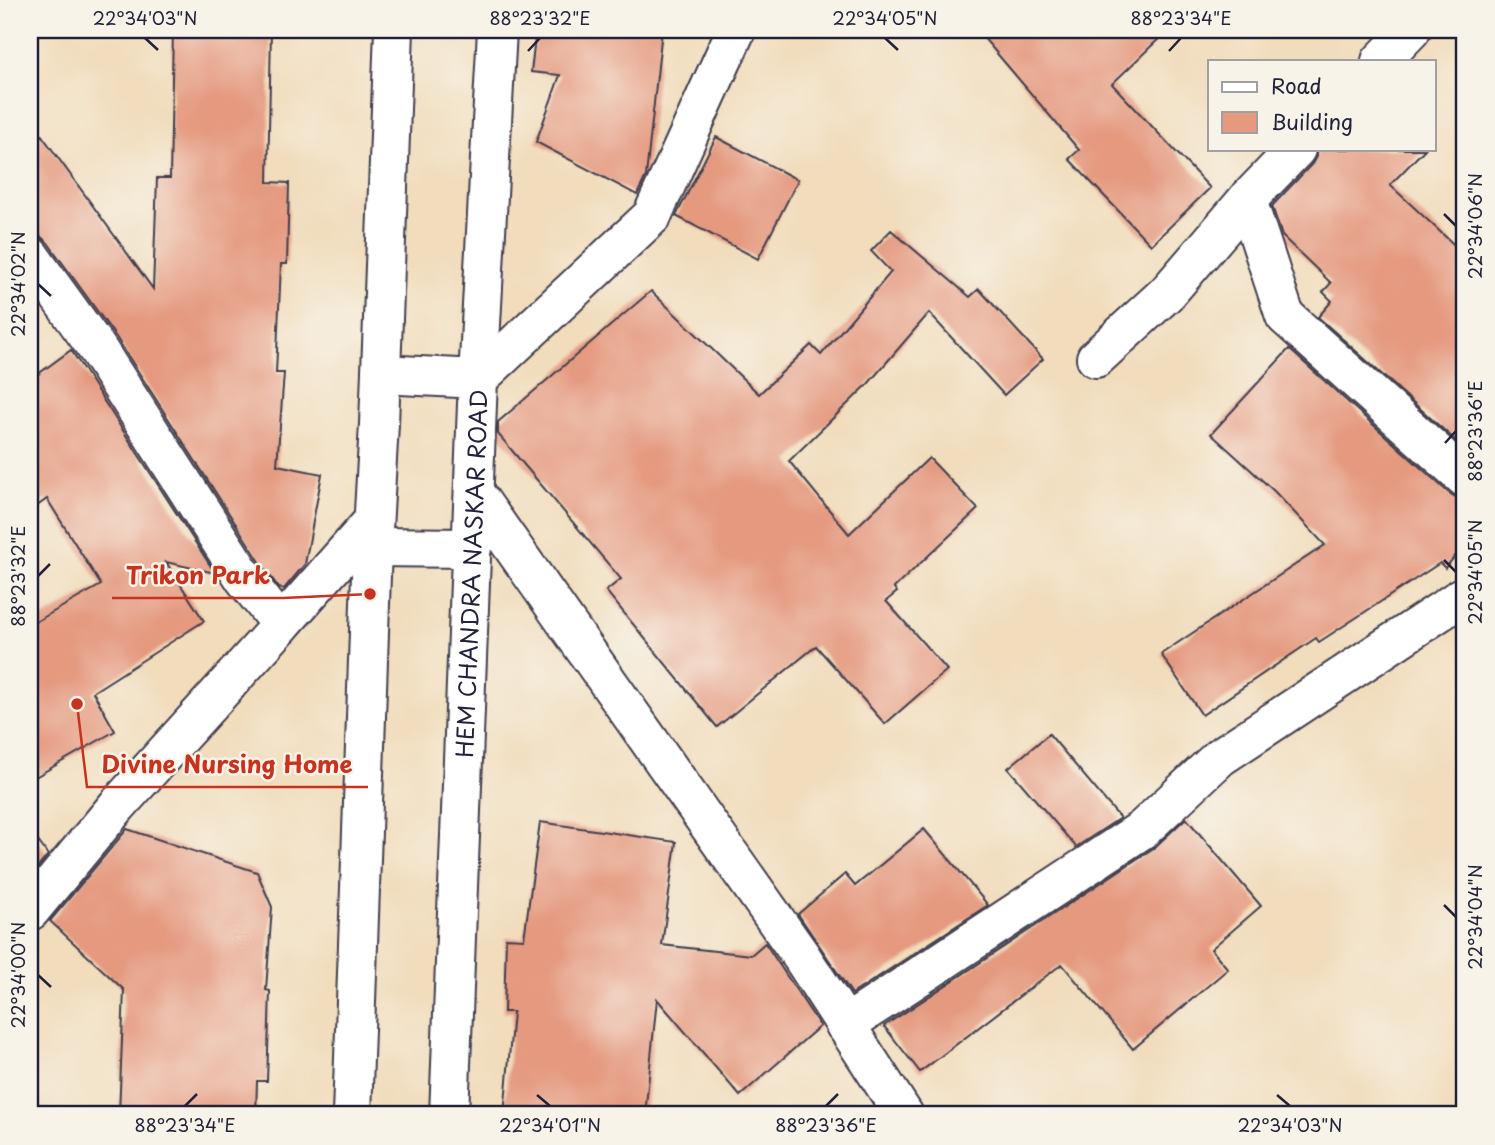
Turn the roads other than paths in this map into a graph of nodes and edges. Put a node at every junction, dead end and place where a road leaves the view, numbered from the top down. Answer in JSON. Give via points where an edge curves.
{"nodes":[{"id":1,"x":394,"y":30,"type":"edge"},
{"id":2,"x":497,"y":30,"type":"edge"},
{"id":3,"x":736,"y":30,"type":"edge"},
{"id":4,"x":1411,"y":30,"type":"edge"},
{"id":5,"x":1382,"y":60,"type":"edge"},
{"id":6,"x":1295,"y":150,"type":"edge"},
{"id":7,"x":1247,"y":200,"type":"junction"},
{"id":8,"x":30,"y":256,"type":"edge"},
{"id":9,"x":1096,"y":358,"type":"dead end"},
{"id":10,"x":380,"y":374,"type":"junction"},
{"id":11,"x":478,"y":379,"type":"junction"},
{"id":12,"x":1465,"y":478,"type":"edge"},
{"id":13,"x":474,"y":492,"type":"junction"},
{"id":14,"x":372,"y":534,"type":"junction"},
{"id":15,"x":472,"y":548,"type":"junction"},
{"id":16,"x":1465,"y":595,"type":"edge"},
{"id":17,"x":281,"y":625,"type":"junction"},
{"id":18,"x":30,"y":911,"type":"edge"},
{"id":19,"x":845,"y":1025,"type":"junction"},
{"id":20,"x":352,"y":1115,"type":"edge"},
{"id":21,"x":449,"y":1115,"type":"edge"},
{"id":22,"x":904,"y":1115,"type":"edge"}],
"edges":[{"from":1,"to":10,"type":"street"},
{"from":2,"to":11,"type":"street","name":"HEM CHANDRA NASKAR ROAD"},
{"from":3,"to":11,"type":"street","via":[[652,215]]},
{"from":4,"to":5,"type":"street"},
{"from":6,"to":7,"type":"street"},
{"from":7,"to":9,"type":"street","via":[[1168,292]]},
{"from":7,"to":12,"type":"street","via":[[1285,316]]},
{"from":8,"to":17,"type":"street","via":[[98,350],[244,578]]},
{"from":10,"to":11,"type":"street"},
{"from":10,"to":14,"type":"street"},
{"from":11,"to":13,"type":"street","name":"HEM CHANDRA NASKAR ROAD"},
{"from":13,"to":15,"type":"street","name":"HEM CHANDRA NASKAR ROAD"},
{"from":13,"to":19,"type":"street"},
{"from":14,"to":15,"type":"street"},
{"from":14,"to":17,"type":"street"},
{"from":14,"to":20,"type":"street"},
{"from":15,"to":21,"type":"street","name":"HEM CHANDRA NASKAR ROAD"},
{"from":16,"to":19,"type":"street","via":[[1220,757],[1143,829]]},
{"from":17,"to":18,"type":"street","via":[[117,806]]},
{"from":19,"to":22,"type":"street"}]}
